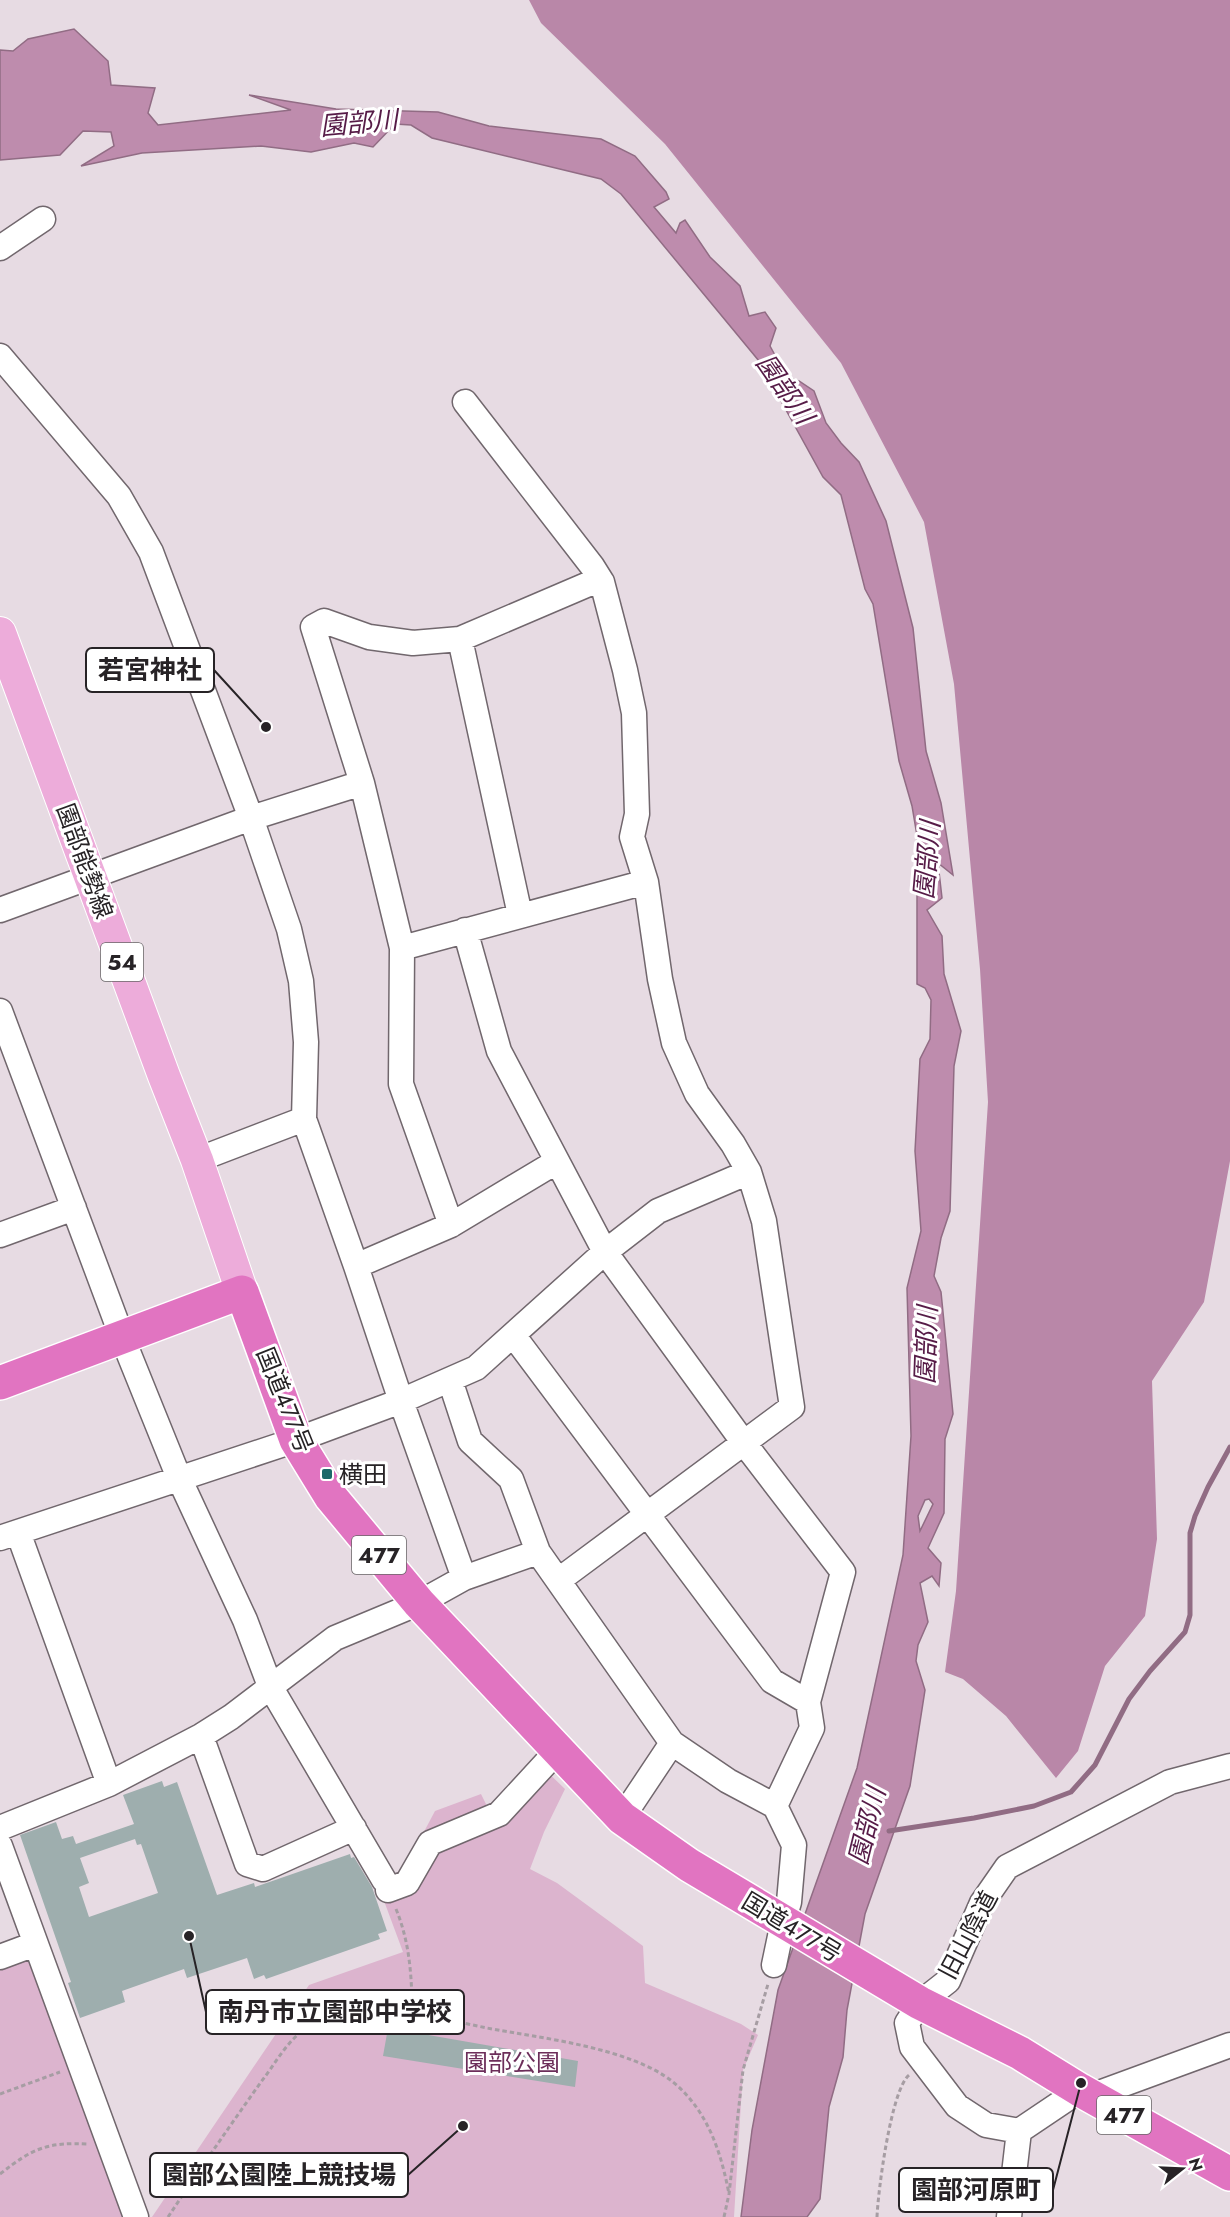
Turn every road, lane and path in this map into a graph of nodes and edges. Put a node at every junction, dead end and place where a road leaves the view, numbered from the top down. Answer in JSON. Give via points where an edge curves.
{"nodes":[{"id":1,"x":43,"y":219,"type":"dead end"},
{"id":2,"x":0,"y":248,"type":"edge"},
{"id":3,"x":0,"y":356,"type":"edge"},
{"id":4,"x":465,"y":402,"type":"dead end"},
{"id":5,"x":602,"y":582,"type":"junction"},
{"id":6,"x":0,"y":633,"type":"edge"},
{"id":7,"x":460,"y":639,"type":"junction"},
{"id":8,"x":362,"y":783,"type":"junction"},
{"id":9,"x":250,"y":818,"type":"junction"},
{"id":10,"x":91,"y":877,"type":"junction"},
{"id":11,"x":646,"y":882,"type":"junction"},
{"id":12,"x":0,"y":910,"type":"edge"},
{"id":13,"x":520,"y":915,"type":"junction"},
{"id":14,"x":465,"y":930,"type":"junction"},
{"id":15,"x":402,"y":948,"type":"junction"},
{"id":16,"x":0,"y":1011,"type":"edge"},
{"id":17,"x":304,"y":1119,"type":"junction"},
{"id":18,"x":197,"y":1160,"type":"junction"},
{"id":19,"x":556,"y":1162,"type":"junction"},
{"id":20,"x":748,"y":1172,"type":"junction"},
{"id":21,"x":74,"y":1208,"type":"junction"},
{"id":22,"x":451,"y":1226,"type":"junction"},
{"id":23,"x":0,"y":1235,"type":"edge"},
{"id":24,"x":605,"y":1252,"type":"junction"},
{"id":25,"x":356,"y":1266,"type":"junction"},
{"id":26,"x":242,"y":1292,"type":"junction"},
{"id":27,"x":513,"y":1335,"type":"junction"},
{"id":28,"x":122,"y":1337,"type":"junction"},
{"id":29,"x":450,"y":1380,"type":"junction"},
{"id":30,"x":0,"y":1383,"type":"edge"},
{"id":31,"x":400,"y":1401,"type":"junction"},
{"id":32,"x":296,"y":1440,"type":"junction"},
{"id":33,"x":744,"y":1443,"type":"junction"},
{"id":34,"x":179,"y":1478,"type":"junction"},
{"id":35,"x":648,"y":1515,"type":"junction"},
{"id":36,"x":9,"y":1535,"type":"edge"},
{"id":37,"x":538,"y":1552,"type":"junction"},
{"id":38,"x":464,"y":1578,"type":"junction"},
{"id":39,"x":559,"y":1580,"type":"junction"},
{"id":40,"x":419,"y":1603,"type":"junction"},
{"id":41,"x":270,"y":1686,"type":"junction"},
{"id":42,"x":808,"y":1702,"type":"junction"},
{"id":43,"x":201,"y":1736,"type":"junction"},
{"id":44,"x":672,"y":1743,"type":"junction"},
{"id":45,"x":558,"y":1750,"type":"junction"},
{"id":46,"x":1230,"y":1766,"type":"edge"},
{"id":47,"x":109,"y":1784,"type":"junction"},
{"id":48,"x":775,"y":1806,"type":"junction"},
{"id":49,"x":626,"y":1813,"type":"junction"},
{"id":50,"x":0,"y":1828,"type":"edge"},
{"id":51,"x":354,"y":1828,"type":"junction"},
{"id":52,"x":0,"y":1846,"type":"edge"},
{"id":53,"x":386,"y":1885,"type":"junction"},
{"id":54,"x":791,"y":1915,"type":"junction"},
{"id":55,"x":35,"y":1944,"type":"junction"},
{"id":56,"x":0,"y":1957,"type":"edge"},
{"id":57,"x":774,"y":1965,"type":"joint"},
{"id":58,"x":928,"y":1997,"type":"junction"},
{"id":59,"x":412,"y":2014,"type":"junction"},
{"id":60,"x":1230,"y":2045,"type":"edge"},
{"id":61,"x":924,"y":2063,"type":"junction"},
{"id":62,"x":80,"y":2065,"type":"junction"},
{"id":63,"x":1085,"y":2093,"type":"junction"},
{"id":64,"x":0,"y":2094,"type":"edge"},
{"id":65,"x":1018,"y":2131,"type":"junction"},
{"id":66,"x":109,"y":2146,"type":"junction"},
{"id":67,"x":0,"y":2174,"type":"edge"},
{"id":68,"x":1230,"y":2174,"type":"edge"},
{"id":69,"x":729,"y":2194,"type":"junction"},
{"id":70,"x":136,"y":2217,"type":"edge"},
{"id":71,"x":168,"y":2217,"type":"edge"},
{"id":72,"x":724,"y":2217,"type":"edge"},
{"id":73,"x":877,"y":2217,"type":"edge"},
{"id":74,"x":1009,"y":2217,"type":"edge"}],
"edges":[{"from":1,"to":2,"type":"street"},
{"from":3,"to":9,"type":"street","via":[[119,496],[151,552]]},
{"from":4,"to":5,"type":"street"},
{"from":5,"to":7,"type":"street","via":[[591,583]]},
{"from":5,"to":11,"type":"street","via":[[634,713],[637,814],[632,837]]},
{"from":6,"to":10,"type":"main road","name":"園部能勢線","number":"54"},
{"from":7,"to":8,"type":"street","via":[[413,643],[369,637],[324,621],[313,627]]},
{"from":7,"to":13,"type":"street"},
{"from":8,"to":9,"type":"street"},
{"from":8,"to":15,"type":"street"},
{"from":9,"to":10,"type":"street"},
{"from":9,"to":17,"type":"street","via":[[289,929],[301,981],[306,1042]]},
{"from":10,"to":12,"type":"street"},
{"from":10,"to":18,"type":"main road","name":"園部能勢線","number":"54"},
{"from":11,"to":13,"type":"street"},
{"from":11,"to":20,"type":"street","via":[[660,979],[675,1043],[697,1094]]},
{"from":13,"to":14,"type":"street"},
{"from":14,"to":15,"type":"street"},
{"from":14,"to":19,"type":"street","via":[[500,1051]]},
{"from":15,"to":22,"type":"street","via":[[400,1084]]},
{"from":16,"to":21,"type":"street"},
{"from":17,"to":18,"type":"street"},
{"from":17,"to":25,"type":"street"},
{"from":18,"to":26,"type":"main road","name":"園部能勢線","number":"54"},
{"from":19,"to":22,"type":"street"},
{"from":19,"to":24,"type":"street"},
{"from":20,"to":24,"type":"street","via":[[658,1211]]},
{"from":20,"to":33,"type":"street","via":[[764,1221],[792,1407]]},
{"from":21,"to":23,"type":"street"},
{"from":21,"to":28,"type":"street"},
{"from":22,"to":25,"type":"street"},
{"from":24,"to":27,"type":"street"},
{"from":24,"to":33,"type":"street"},
{"from":25,"to":31,"type":"street"},
{"from":26,"to":28,"type":"highway"},
{"from":26,"to":32,"type":"highway","name":"国道477号","number":"477"},
{"from":27,"to":29,"type":"street","via":[[476,1368]]},
{"from":27,"to":35,"type":"street"},
{"from":28,"to":30,"type":"highway"},
{"from":28,"to":34,"type":"street"},
{"from":29,"to":31,"type":"street"},
{"from":29,"to":37,"type":"street","via":[[470,1442],[511,1479]]},
{"from":31,"to":32,"type":"street"},
{"from":31,"to":38,"type":"street"},
{"from":32,"to":34,"type":"street"},
{"from":32,"to":40,"type":"highway","name":"国道477号","number":"477","via":[[331,1497]]},
{"from":33,"to":35,"type":"street"},
{"from":33,"to":42,"type":"street","via":[[843,1572]]},
{"from":34,"to":36,"type":"street"},
{"from":34,"to":41,"type":"street","via":[[246,1620]]},
{"from":35,"to":39,"type":"street"},
{"from":35,"to":42,"type":"street","via":[[772,1680]]},
{"from":36,"to":47,"type":"street"},
{"from":37,"to":38,"type":"street"},
{"from":37,"to":39,"type":"street"},
{"from":38,"to":40,"type":"street"},
{"from":39,"to":44,"type":"street"},
{"from":40,"to":41,"type":"street","via":[[335,1638]]},
{"from":40,"to":45,"type":"highway","name":"国道477号","number":"477"},
{"from":41,"to":43,"type":"street"},
{"from":41,"to":51,"type":"street"},
{"from":42,"to":48,"type":"street","via":[[812,1728]]},
{"from":43,"to":47,"type":"street"},
{"from":43,"to":51,"type":"street","via":[[247,1864],[263,1869]]},
{"from":44,"to":48,"type":"street","via":[[728,1781]]},
{"from":44,"to":49,"type":"street"},
{"from":45,"to":49,"type":"highway","name":"国道477号","number":"477"},
{"from":45,"to":53,"type":"street","via":[[499,1814],[430,1843],[407,1883]]},
{"from":46,"to":58,"type":"street","name":"旧山陰道","via":[[1170,1782],[1006,1867],[982,1903],[948,1981]]},
{"from":47,"to":50,"type":"street"},
{"from":48,"to":54,"type":"street","via":[[794,1845]]},
{"from":49,"to":54,"type":"highway","name":"国道477号","number":"477"},
{"from":51,"to":53,"type":"street"},
{"from":52,"to":55,"type":"street"},
{"from":53,"to":59,"type":"path","via":[[405,1929]]},
{"from":54,"to":57,"type":"street"},
{"from":54,"to":58,"type":"highway","name":"国道477号","number":"477"},
{"from":55,"to":56,"type":"street"},
{"from":55,"to":62,"type":"street"},
{"from":57,"to":69,"type":"path","via":[[742,2070]]},
{"from":58,"to":61,"type":"street","name":"旧山陰道","via":[[906,2023],[912,2047]]},
{"from":58,"to":63,"type":"highway","name":"国道477号","number":"477"},
{"from":59,"to":69,"type":"path","via":[[589,2048],[652,2068],[674,2083],[705,2119],[723,2163]]},
{"from":59,"to":71,"type":"path","via":[[349,2014],[308,2027],[278,2059]]},
{"from":60,"to":63,"type":"street"},
{"from":61,"to":65,"type":"street","name":"旧山陰道","via":[[957,2106],[986,2125]]},
{"from":61,"to":73,"type":"path","via":[[905,2078],[897,2096]]},
{"from":62,"to":64,"type":"path"},
{"from":62,"to":66,"type":"street"},
{"from":63,"to":65,"type":"street"},
{"from":63,"to":68,"type":"highway","name":"国道477号","number":"477"},
{"from":65,"to":74,"type":"street"},
{"from":66,"to":67,"type":"path","via":[[46,2146],[29,2152]]},
{"from":66,"to":70,"type":"street"},
{"from":69,"to":72,"type":"path"}]}
